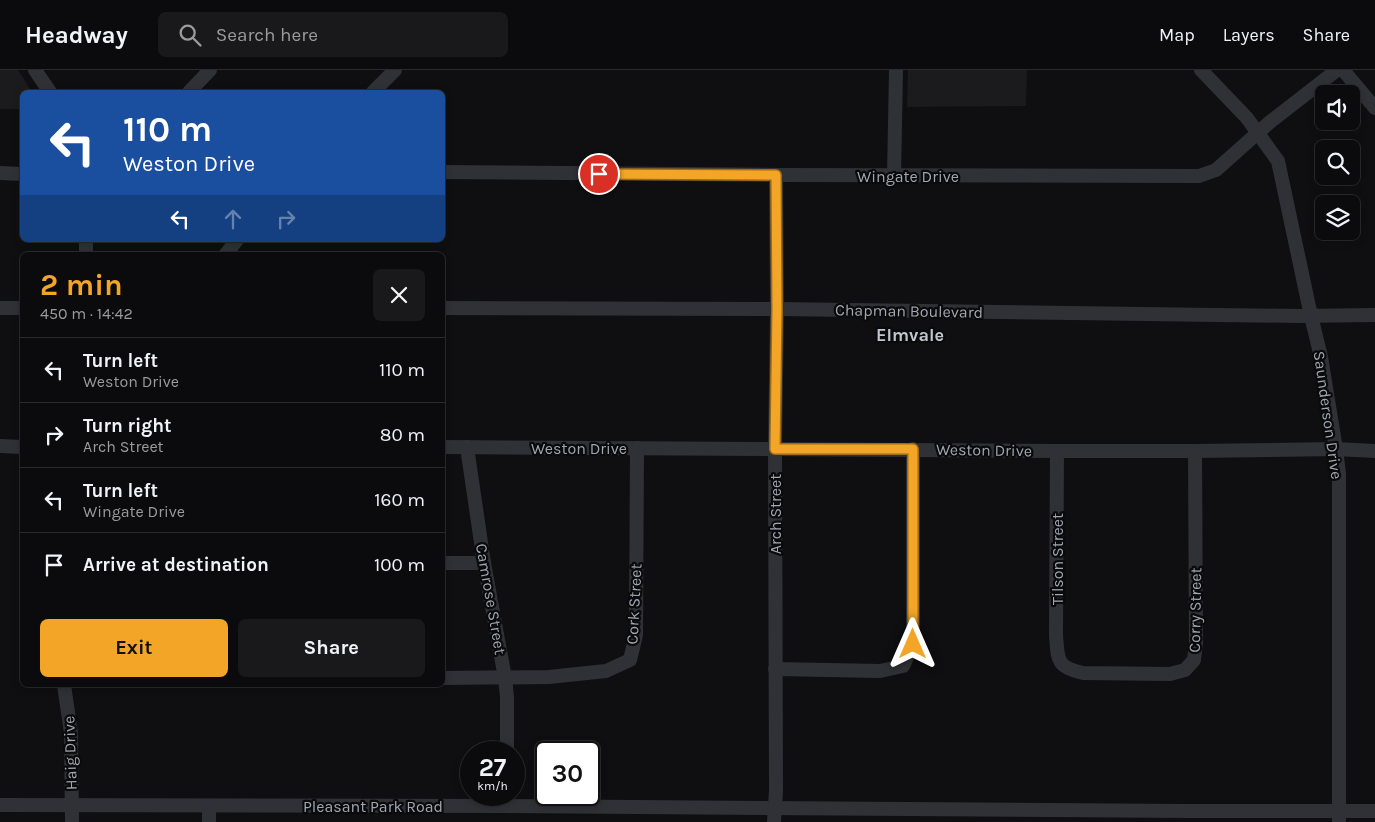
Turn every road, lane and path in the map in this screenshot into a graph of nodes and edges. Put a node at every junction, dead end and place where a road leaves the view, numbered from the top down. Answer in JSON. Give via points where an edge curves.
{"nodes":[{"id":1,"x":35,"y":70,"type":"edge"},
{"id":2,"x":210,"y":70,"type":"edge"},
{"id":3,"x":395,"y":70,"type":"edge"},
{"id":4,"x":896,"y":70,"type":"edge"},
{"id":5,"x":1201,"y":70,"type":"edge"},
{"id":6,"x":1337,"y":70,"type":"edge"},
{"id":7,"x":1343,"y":70,"type":"edge"},
{"id":8,"x":49,"y":90,"type":"edge"},
{"id":9,"x":191,"y":90,"type":"edge"},
{"id":10,"x":375,"y":90,"type":"edge"},
{"id":11,"x":1375,"y":108,"type":"edge"},
{"id":12,"x":1258,"y":133,"type":"junction"},
{"id":13,"x":445,"y":172,"type":"edge"},
{"id":14,"x":0,"y":173,"type":"edge"},
{"id":15,"x":20,"y":174,"type":"edge"},
{"id":16,"x":776,"y":175,"type":"junction"},
{"id":17,"x":894,"y":176,"type":"junction"},
{"id":18,"x":235,"y":242,"type":"edge"},
{"id":19,"x":227,"y":252,"type":"edge"},
{"id":20,"x":0,"y":308,"type":"edge"},
{"id":21,"x":20,"y":308,"type":"edge"},
{"id":22,"x":445,"y":308,"type":"edge"},
{"id":23,"x":777,"y":309,"type":"junction"},
{"id":24,"x":1375,"y":315,"type":"edge"},
{"id":25,"x":1311,"y":316,"type":"junction"},
{"id":26,"x":0,"y":446,"type":"edge"},
{"id":27,"x":20,"y":447,"type":"edge"},
{"id":28,"x":445,"y":447,"type":"edge"},
{"id":29,"x":467,"y":447,"type":"junction"},
{"id":30,"x":637,"y":448,"type":"junction"},
{"id":31,"x":775,"y":449,"type":"junction"},
{"id":32,"x":913,"y":449,"type":"junction"},
{"id":33,"x":1336,"y":449,"type":"junction"},
{"id":34,"x":1057,"y":451,"type":"junction"},
{"id":35,"x":1194,"y":451,"type":"junction"},
{"id":36,"x":1375,"y":451,"type":"edge"},
{"id":37,"x":445,"y":563,"type":"edge"},
{"id":38,"x":484,"y":563,"type":"junction"},
{"id":39,"x":1063,"y":666,"type":"joint"},
{"id":40,"x":775,"y":669,"type":"junction"},
{"id":41,"x":445,"y":678,"type":"edge"},
{"id":42,"x":505,"y":678,"type":"junction"},
{"id":43,"x":64,"y":687,"type":"edge"},
{"id":44,"x":507,"y":741,"type":"edge"},
{"id":45,"x":460,"y":802,"type":"edge"},
{"id":46,"x":525,"y":802,"type":"edge"},
{"id":47,"x":0,"y":805,"type":"edge"},
{"id":48,"x":72,"y":806,"type":"junction"},
{"id":49,"x":208,"y":806,"type":"junction"},
{"id":50,"x":636,"y":808,"type":"junction"},
{"id":51,"x":1375,"y":811,"type":"edge"},
{"id":52,"x":775,"y":815,"type":"edge"},
{"id":53,"x":913,"y":815,"type":"edge"},
{"id":54,"x":1049,"y":816,"type":"edge"},
{"id":55,"x":1339,"y":816,"type":"edge"},
{"id":56,"x":1186,"y":817,"type":"edge"},
{"id":57,"x":72,"y":822,"type":"edge"},
{"id":58,"x":208,"y":822,"type":"edge"},
{"id":59,"x":636,"y":822,"type":"edge"}],
"edges":[{"from":1,"to":8,"type":"street"},
{"from":2,"to":9,"type":"street"},
{"from":3,"to":10,"type":"street"},
{"from":4,"to":17,"type":"street"},
{"from":5,"to":12,"type":"street","name":"Saunderson Drive"},
{"from":6,"to":12,"type":"street","name":"Wingate Drive"},
{"from":7,"to":11,"type":"street"},
{"from":12,"to":17,"type":"street","name":"Wingate Drive","via":[[1216,170],[1199,176]]},
{"from":12,"to":25,"type":"street","name":"Saunderson Drive","via":[[1278,161]]},
{"from":13,"to":16,"type":"street","name":"Wingate Drive"},
{"from":14,"to":15,"type":"street"},
{"from":16,"to":17,"type":"street","name":"Wingate Drive"},
{"from":16,"to":23,"type":"street","name":"Arch Street"},
{"from":18,"to":19,"type":"street"},
{"from":20,"to":21,"type":"street"},
{"from":22,"to":23,"type":"street","name":"Chapman Boulevard"},
{"from":23,"to":25,"type":"street","name":"Chapman Boulevard"},
{"from":23,"to":31,"type":"street","name":"Arch Street"},
{"from":24,"to":25,"type":"street","name":"Chapman Boulevard"},
{"from":25,"to":33,"type":"street","name":"Saunderson Drive"},
{"from":26,"to":27,"type":"street"},
{"from":28,"to":29,"type":"street","name":"Weston Drive"},
{"from":29,"to":30,"type":"street","name":"Weston Drive"},
{"from":29,"to":38,"type":"street","name":"Camrose Street"},
{"from":30,"to":31,"type":"street","name":"Weston Drive"},
{"from":30,"to":42,"type":"street","name":"Cork Street","via":[[636,636],[630,660],[606,671]]},
{"from":31,"to":32,"type":"street","name":"Weston Drive"},
{"from":31,"to":40,"type":"street","name":"Arch Street"},
{"from":32,"to":34,"type":"street","name":"Weston Drive"},
{"from":32,"to":40,"type":"street","via":[[913,644],[903,666],[880,671]]},
{"from":33,"to":35,"type":"street","name":"Weston Drive"},
{"from":33,"to":36,"type":"street","name":"Weston Drive"},
{"from":33,"to":55,"type":"street","name":"Saunderson Drive","via":[[1339,473]]},
{"from":34,"to":35,"type":"street","name":"Weston Drive"},
{"from":34,"to":39,"type":"street","name":"Tilson Street","via":[[1056,635],[1057,654]]},
{"from":35,"to":39,"type":"street","name":"Corry Street","via":[[1194,660],[1185,670],[1170,674],[1083,673]]},
{"from":37,"to":38,"type":"street"},
{"from":38,"to":42,"type":"street","name":"Camrose Street"},
{"from":40,"to":52,"type":"street","name":"Arch Street"},
{"from":41,"to":42,"type":"street","name":"Cork Street"},
{"from":42,"to":44,"type":"street","name":"Camrose Street"},
{"from":43,"to":48,"type":"street","name":"Haig Drive","via":[[71,733]]},
{"from":45,"to":49,"type":"street","name":"Pleasant Park Road"},
{"from":46,"to":50,"type":"street","name":"Pleasant Park Road"},
{"from":47,"to":48,"type":"street","name":"Pleasant Park Road"},
{"from":48,"to":49,"type":"street","name":"Pleasant Park Road"},
{"from":48,"to":57,"type":"street","name":"Haig Drive"},
{"from":49,"to":58,"type":"street"},
{"from":50,"to":52,"type":"street","name":"Pleasant Park Road"},
{"from":50,"to":59,"type":"street"},
{"from":51,"to":55,"type":"street","name":"Pleasant Park Road"},
{"from":52,"to":53,"type":"street","name":"Pleasant Park Road"},
{"from":53,"to":54,"type":"street","name":"Pleasant Park Road"},
{"from":54,"to":56,"type":"street","name":"Pleasant Park Road"},
{"from":55,"to":56,"type":"street","name":"Pleasant Park Road"}]}
